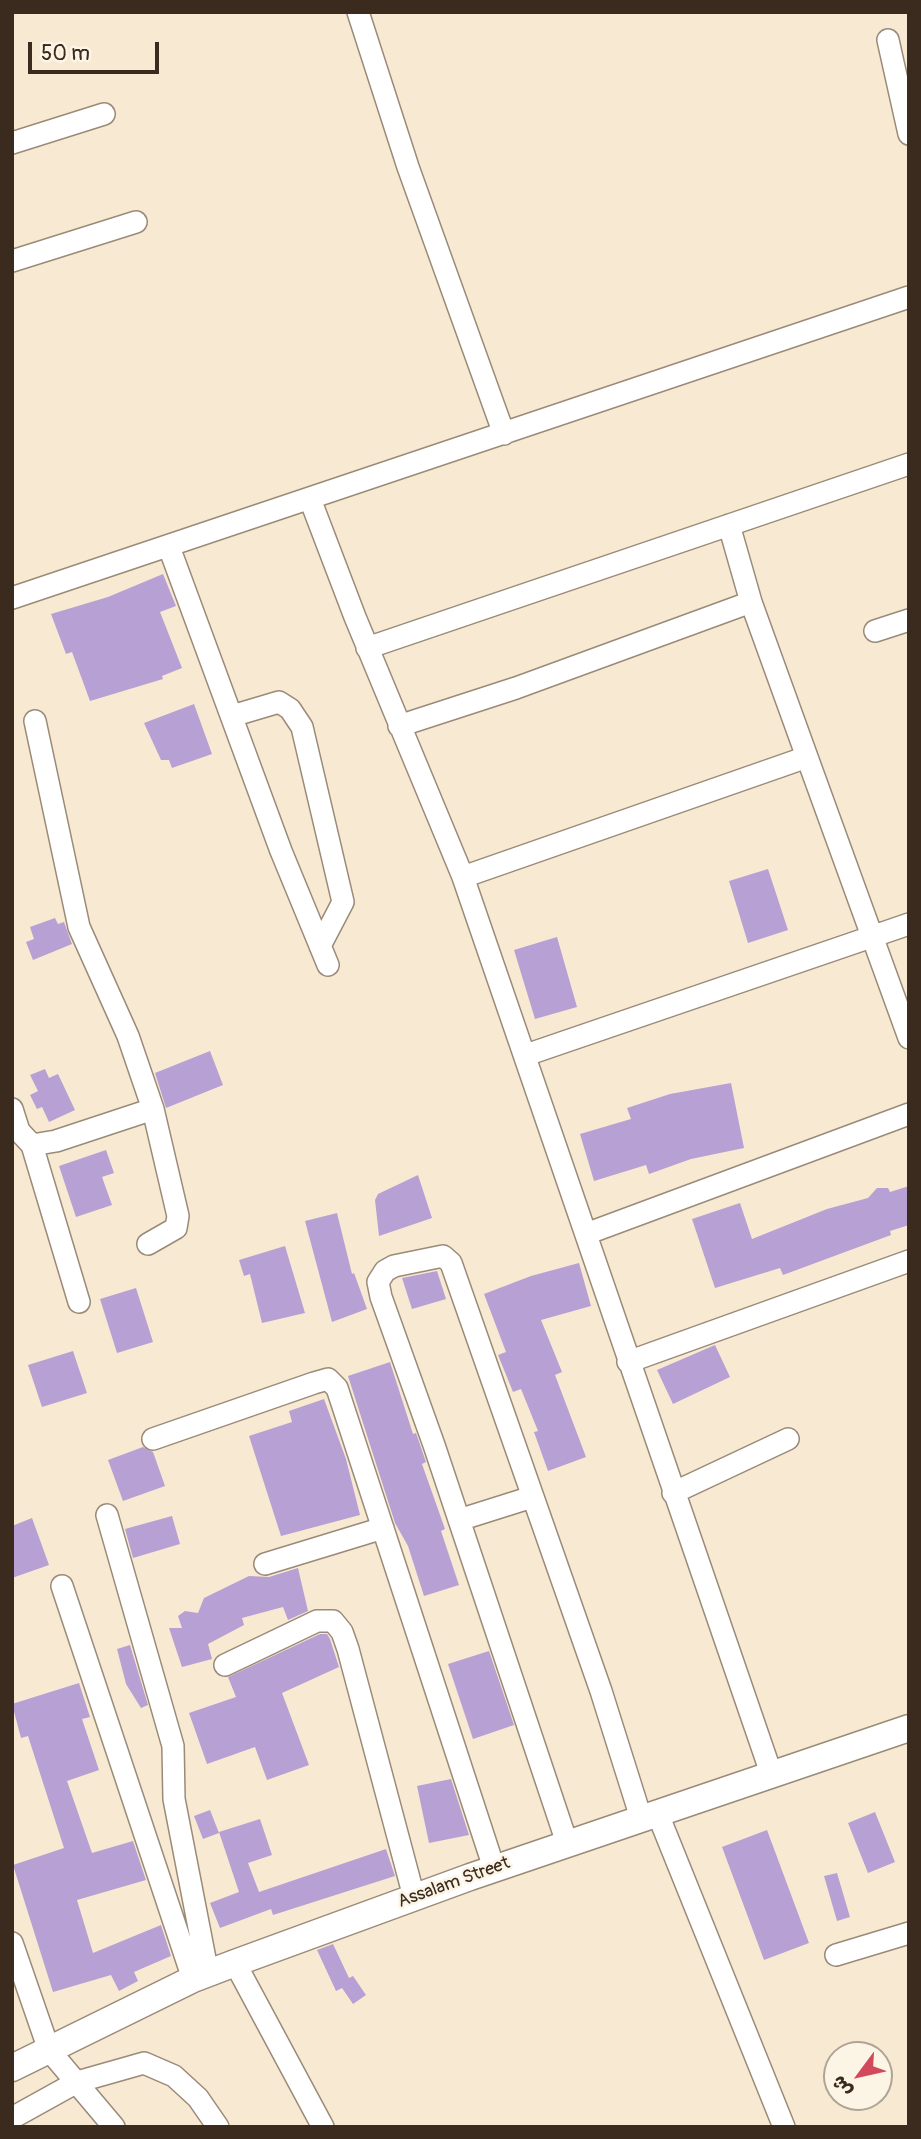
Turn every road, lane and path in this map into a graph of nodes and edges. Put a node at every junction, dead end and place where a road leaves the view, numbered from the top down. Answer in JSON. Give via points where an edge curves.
{"nodes":[{"id":1,"x":358,"y":12,"type":"edge"},
{"id":2,"x":888,"y":40,"type":"dead end"},
{"id":3,"x":104,"y":114,"type":"dead end"},
{"id":4,"x":909,"y":134,"type":"edge"},
{"id":5,"x":12,"y":143,"type":"edge"},
{"id":6,"x":136,"y":222,"type":"dead end"},
{"id":7,"x":12,"y":261,"type":"edge"},
{"id":8,"x":909,"y":297,"type":"edge"},
{"id":9,"x":504,"y":434,"type":"junction"},
{"id":10,"x":909,"y":464,"type":"edge"},
{"id":11,"x":310,"y":499,"type":"junction"},
{"id":12,"x":729,"y":525,"type":"junction"},
{"id":13,"x":169,"y":547,"type":"junction"},
{"id":14,"x":12,"y":598,"type":"edge"},
{"id":15,"x":751,"y":602,"type":"junction"},
{"id":16,"x":909,"y":621,"type":"edge"},
{"id":17,"x":875,"y":631,"type":"dead end"},
{"id":18,"x":367,"y":648,"type":"junction"},
{"id":19,"x":232,"y":716,"type":"junction"},
{"id":20,"x":35,"y":721,"type":"dead end"},
{"id":21,"x":400,"y":726,"type":"junction"},
{"id":22,"x":807,"y":757,"type":"junction"},
{"id":23,"x":463,"y":877,"type":"junction"},
{"id":24,"x":909,"y":924,"type":"edge"},
{"id":25,"x":873,"y":936,"type":"junction"},
{"id":26,"x":909,"y":1038,"type":"edge"},
{"id":27,"x":526,"y":1055,"type":"junction"},
{"id":28,"x":12,"y":1109,"type":"edge"},
{"id":29,"x":153,"y":1109,"type":"junction"},
{"id":30,"x":909,"y":1114,"type":"edge"},
{"id":31,"x":32,"y":1145,"type":"junction"},
{"id":32,"x":586,"y":1234,"type":"junction"},
{"id":33,"x":148,"y":1244,"type":"dead end"},
{"id":34,"x":909,"y":1261,"type":"edge"},
{"id":35,"x":79,"y":1302,"type":"dead end"},
{"id":36,"x":628,"y":1362,"type":"junction"},
{"id":37,"x":153,"y":1439,"type":"dead end"},
{"id":38,"x":788,"y":1440,"type":"dead end"},
{"id":39,"x":673,"y":1493,"type":"junction"},
{"id":40,"x":532,"y":1497,"type":"junction"},
{"id":41,"x":107,"y":1515,"type":"dead end"},
{"id":42,"x":459,"y":1520,"type":"junction"},
{"id":43,"x":383,"y":1528,"type":"junction"},
{"id":44,"x":265,"y":1564,"type":"dead end"},
{"id":45,"x":62,"y":1586,"type":"dead end"},
{"id":46,"x":225,"y":1665,"type":"dead end"},
{"id":47,"x":909,"y":1728,"type":"edge"},
{"id":48,"x":771,"y":1773,"type":"junction"},
{"id":49,"x":649,"y":1815,"type":"junction"},
{"id":50,"x":567,"y":1843,"type":"junction"},
{"id":51,"x":494,"y":1868,"type":"junction"},
{"id":52,"x":414,"y":1897,"type":"junction"},
{"id":53,"x":909,"y":1933,"type":"edge"},
{"id":54,"x":12,"y":1942,"type":"edge"},
{"id":55,"x":836,"y":1955,"type":"dead end"},
{"id":56,"x":235,"y":1963,"type":"junction"},
{"id":57,"x":201,"y":1976,"type":"junction"},
{"id":58,"x":49,"y":2050,"type":"junction"},
{"id":59,"x":12,"y":2068,"type":"edge"},
{"id":60,"x":76,"y":2082,"type":"junction"},
{"id":61,"x":12,"y":2118,"type":"edge"},
{"id":62,"x":114,"y":2127,"type":"edge"},
{"id":63,"x":218,"y":2127,"type":"edge"},
{"id":64,"x":323,"y":2127,"type":"edge"},
{"id":65,"x":784,"y":2127,"type":"edge"}],
"edges":[{"from":1,"to":9,"type":"street"},
{"from":2,"to":4,"type":"street"},
{"from":3,"to":5,"type":"street"},
{"from":6,"to":7,"type":"street"},
{"from":8,"to":9,"type":"street"},
{"from":9,"to":11,"type":"street"},
{"from":10,"to":12,"type":"street"},
{"from":11,"to":13,"type":"street"},
{"from":11,"to":18,"type":"street"},
{"from":12,"to":15,"type":"street"},
{"from":12,"to":18,"type":"street"},
{"from":13,"to":14,"type":"street"},
{"from":13,"to":19,"type":"street"},
{"from":15,"to":21,"type":"street"},
{"from":15,"to":22,"type":"street"},
{"from":16,"to":17,"type":"street"},
{"from":18,"to":21,"type":"street"},
{"from":19,"to":19,"type":"street","via":[[324,956],[343,902],[302,727],[279,702]]},
{"from":20,"to":29,"type":"street","via":[[79,927],[128,1036]]},
{"from":21,"to":23,"type":"street"},
{"from":22,"to":23,"type":"street"},
{"from":22,"to":25,"type":"street"},
{"from":23,"to":27,"type":"street"},
{"from":24,"to":25,"type":"street"},
{"from":25,"to":26,"type":"street"},
{"from":25,"to":27,"type":"street"},
{"from":27,"to":32,"type":"street"},
{"from":28,"to":31,"type":"street","via":[[19,1131]]},
{"from":29,"to":31,"type":"street"},
{"from":29,"to":33,"type":"street","via":[[178,1216],[176,1228]]},
{"from":30,"to":32,"type":"street"},
{"from":31,"to":35,"type":"street"},
{"from":32,"to":36,"type":"street"},
{"from":34,"to":36,"type":"street"},
{"from":36,"to":39,"type":"street"},
{"from":37,"to":43,"type":"street","via":[[328,1380],[337,1388]]},
{"from":38,"to":39,"type":"street"},
{"from":39,"to":48,"type":"street"},
{"from":40,"to":42,"type":"street"},
{"from":40,"to":42,"type":"street","via":[[450,1263],[443,1256],[394,1266],[378,1282],[381,1297]]},
{"from":40,"to":49,"type":"street"},
{"from":41,"to":57,"type":"street","via":[[173,1746],[174,1799]]},
{"from":42,"to":50,"type":"street"},
{"from":43,"to":44,"type":"street"},
{"from":43,"to":51,"type":"street"},
{"from":45,"to":57,"type":"street"},
{"from":46,"to":52,"type":"street","via":[[317,1621],[333,1621],[348,1649]]},
{"from":47,"to":48,"type":"main road","name":"Assalam Street"},
{"from":48,"to":49,"type":"main road","name":"Assalam Street"},
{"from":49,"to":50,"type":"main road","name":"Assalam Street"},
{"from":49,"to":65,"type":"street"},
{"from":50,"to":51,"type":"main road","name":"Assalam Street"},
{"from":51,"to":52,"type":"main road","name":"Assalam Street"},
{"from":52,"to":56,"type":"main road","name":"Assalam Street"},
{"from":53,"to":55,"type":"street"},
{"from":54,"to":58,"type":"street"},
{"from":56,"to":57,"type":"main road","name":"Assalam Street"},
{"from":56,"to":64,"type":"street"},
{"from":57,"to":58,"type":"main road","name":"Assalam Street"},
{"from":58,"to":59,"type":"main road","name":"Assalam Street"},
{"from":58,"to":60,"type":"street"},
{"from":60,"to":61,"type":"street"},
{"from":60,"to":62,"type":"street"},
{"from":60,"to":63,"type":"street","via":[[144,2063],[174,2076],[198,2098]]}]}
